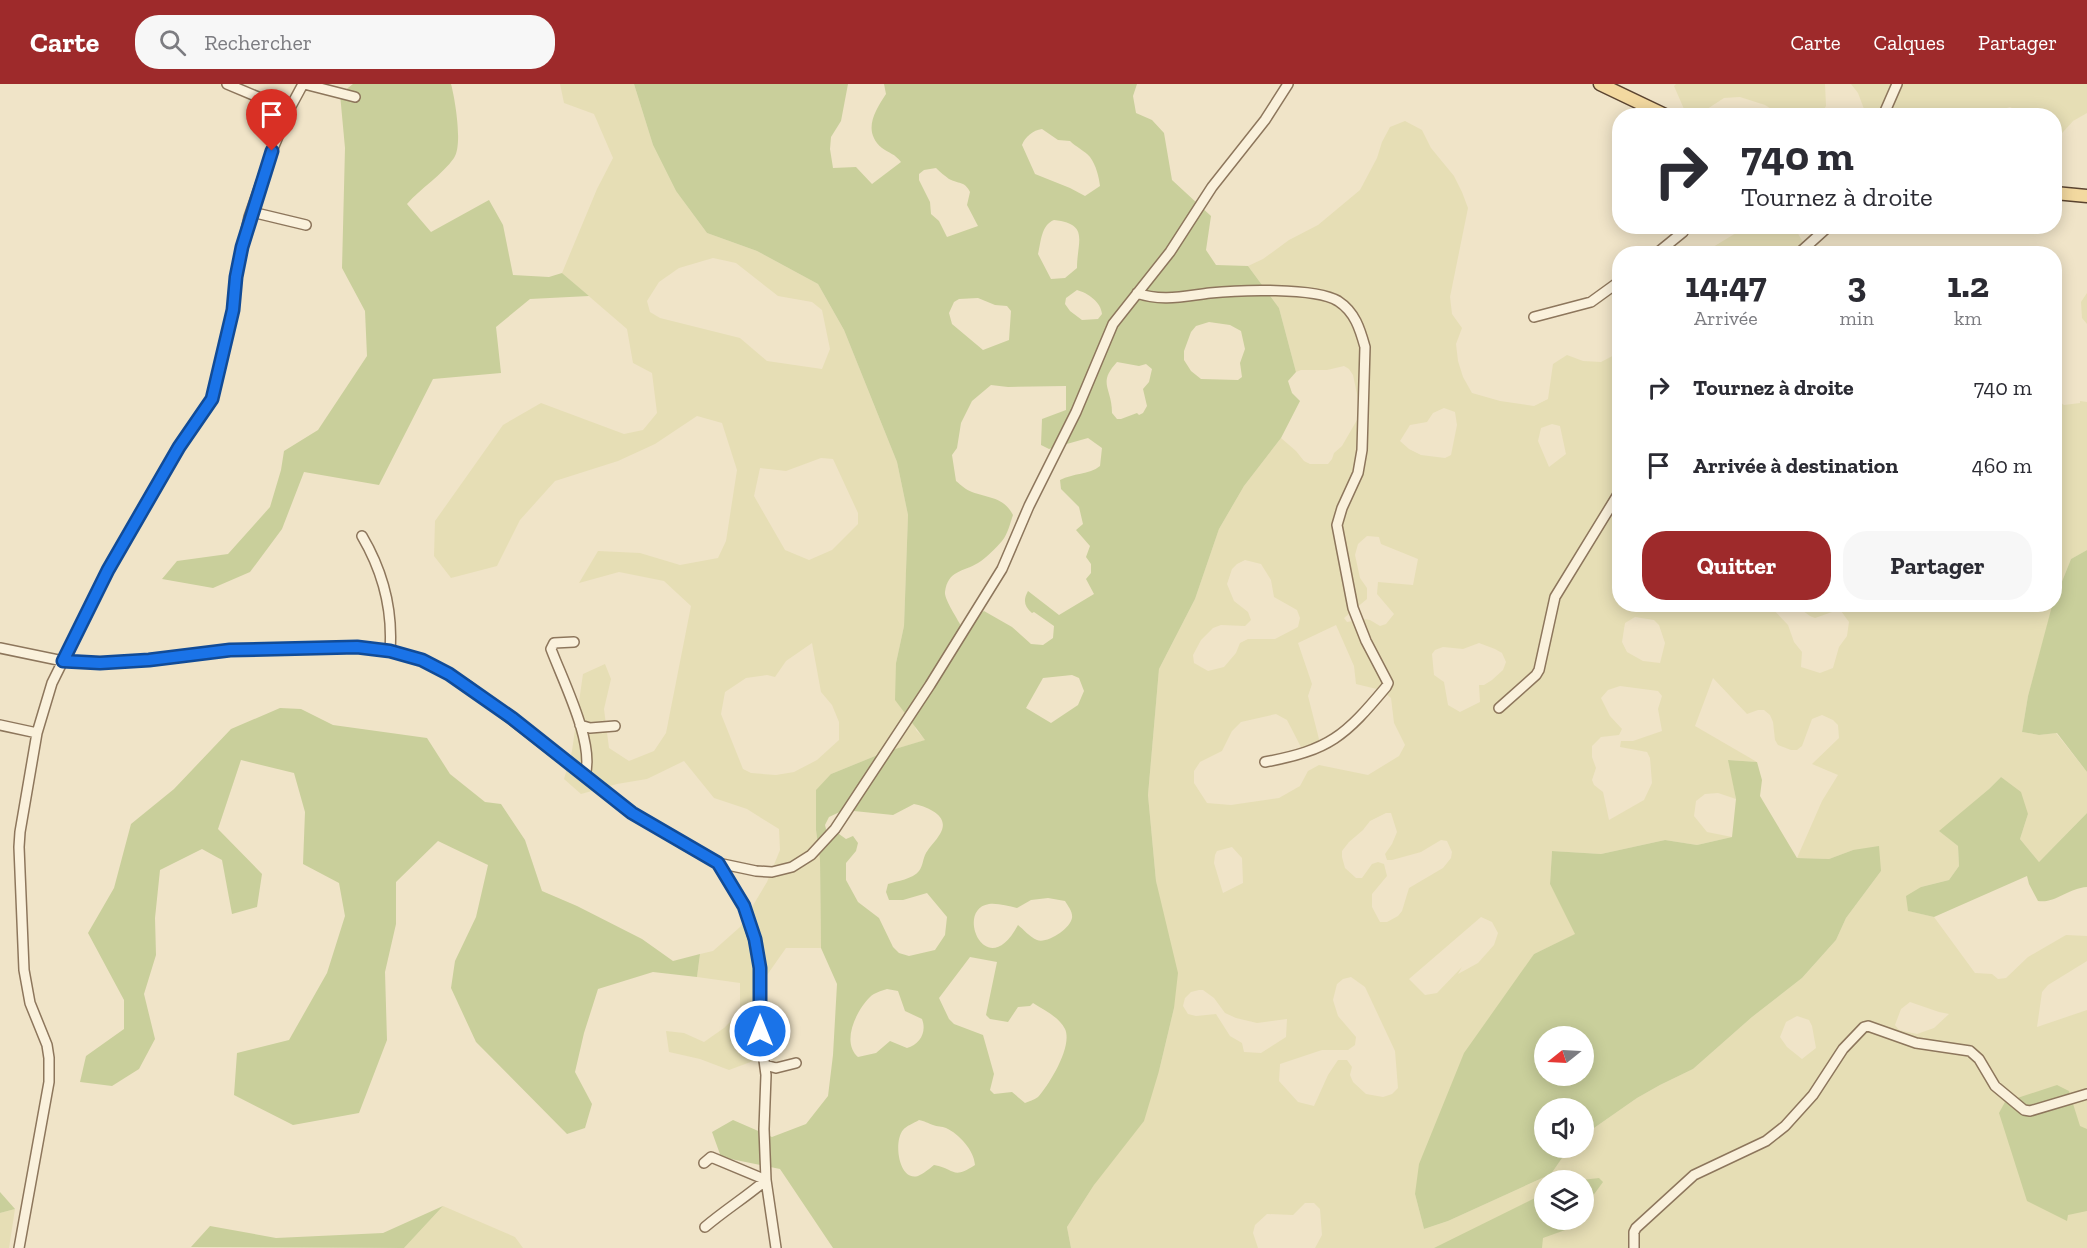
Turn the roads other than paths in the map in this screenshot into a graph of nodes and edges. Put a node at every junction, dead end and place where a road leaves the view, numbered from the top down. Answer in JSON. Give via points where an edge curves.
{"nodes":[{"id":1,"x":227,"y":84,"type":"edge"},
{"id":2,"x":303,"y":84,"type":"edge"},
{"id":3,"x":1288,"y":84,"type":"edge"},
{"id":4,"x":1600,"y":84,"type":"edge"},
{"id":5,"x":1897,"y":84,"type":"edge"},
{"id":6,"x":354,"y":97,"type":"dead end"},
{"id":7,"x":1650,"y":108,"type":"edge"},
{"id":8,"x":1886,"y":108,"type":"edge"},
{"id":9,"x":289,"y":110,"type":"junction"},
{"id":10,"x":2062,"y":194,"type":"edge"},
{"id":11,"x":2087,"y":196,"type":"edge"},
{"id":12,"x":249,"y":217,"type":"junction"},
{"id":13,"x":306,"y":225,"type":"dead end"},
{"id":14,"x":1681,"y":234,"type":"edge"},
{"id":15,"x":1820,"y":234,"type":"edge"},
{"id":16,"x":1666,"y":246,"type":"edge"},
{"id":17,"x":1807,"y":246,"type":"edge"},
{"id":18,"x":1612,"y":287,"type":"edge"},
{"id":19,"x":1137,"y":293,"type":"junction"},
{"id":20,"x":1534,"y":317,"type":"dead end"},
{"id":21,"x":1612,"y":504,"type":"edge"},
{"id":22,"x":362,"y":536,"type":"dead end"},
{"id":23,"x":574,"y":642,"type":"dead end"},
{"id":24,"x":0,"y":648,"type":"edge"},
{"id":25,"x":390,"y":651,"type":"junction"},
{"id":26,"x":63,"y":661,"type":"junction"},
{"id":27,"x":1498,"y":708,"type":"dead end"},
{"id":28,"x":0,"y":725,"type":"edge"},
{"id":29,"x":580,"y":725,"type":"junction"},
{"id":30,"x":615,"y":726,"type":"dead end"},
{"id":31,"x":37,"y":733,"type":"junction"},
{"id":32,"x":1265,"y":762,"type":"dead end"},
{"id":33,"x":585,"y":776,"type":"junction"},
{"id":34,"x":718,"y":863,"type":"junction"},
{"id":35,"x":796,"y":1063,"type":"dead end"},
{"id":36,"x":765,"y":1065,"type":"junction"},
{"id":37,"x":2087,"y":1094,"type":"edge"},
{"id":38,"x":704,"y":1163,"type":"dead end"},
{"id":39,"x":766,"y":1180,"type":"junction"},
{"id":40,"x":705,"y":1227,"type":"dead end"},
{"id":41,"x":19,"y":1248,"type":"edge"},
{"id":42,"x":776,"y":1248,"type":"edge"},
{"id":43,"x":1634,"y":1248,"type":"edge"}],
"edges":[{"from":1,"to":9,"type":"street"},
{"from":2,"to":6,"type":"street"},
{"from":2,"to":9,"type":"street"},
{"from":3,"to":19,"type":"street"},
{"from":4,"to":7,"type":"main road"},
{"from":5,"to":8,"type":"street"},
{"from":9,"to":12,"type":"street"},
{"from":10,"to":11,"type":"main road"},
{"from":12,"to":13,"type":"street","via":[[256,213]]},
{"from":12,"to":26,"type":"street","via":[[212,399],[179,447],[108,570]]},
{"from":14,"to":16,"type":"street"},
{"from":15,"to":17,"type":"street"},
{"from":18,"to":20,"type":"street","via":[[1591,302]]},
{"from":19,"to":32,"type":"street","via":[[1155,299],[1243,291],[1298,292],[1338,301],[1359,325],[1365,347],[1362,450],[1358,473],[1338,525],[1353,608],[1388,683],[1344,733],[1309,752]]},
{"from":19,"to":34,"type":"street","via":[[1110,331],[1002,569],[835,829],[811,855],[782,871],[765,872]]},
{"from":21,"to":27,"type":"street","via":[[1555,597],[1539,670]]},
{"from":22,"to":25,"type":"street","via":[[386,594]]},
{"from":23,"to":29,"type":"street","via":[[554,644],[551,649]]},
{"from":24,"to":26,"type":"street"},
{"from":25,"to":26,"type":"street","via":[[307,648],[210,652],[149,660]]},
{"from":25,"to":33,"type":"street","via":[[422,660],[467,685]]},
{"from":26,"to":31,"type":"street","via":[[45,702]]},
{"from":28,"to":31,"type":"street"},
{"from":29,"to":30,"type":"street"},
{"from":29,"to":33,"type":"street","via":[[588,765]]},
{"from":31,"to":41,"type":"street","via":[[19,847],[24,970],[30,1003],[46,1045],[49,1082]]},
{"from":33,"to":34,"type":"street","via":[[632,813]]},
{"from":34,"to":36,"type":"street","via":[[744,906],[759,957],[760,1031]]},
{"from":35,"to":36,"type":"street","via":[[776,1068]]},
{"from":36,"to":39,"type":"street"},
{"from":37,"to":43,"type":"street","via":[[2024,1110],[1995,1086],[1970,1051],[1916,1043],[1864,1027],[1785,1126],[1766,1140],[1694,1175],[1636,1228]]},
{"from":38,"to":39,"type":"street","via":[[711,1157]]},
{"from":39,"to":40,"type":"street"},
{"from":39,"to":42,"type":"street"}]}
